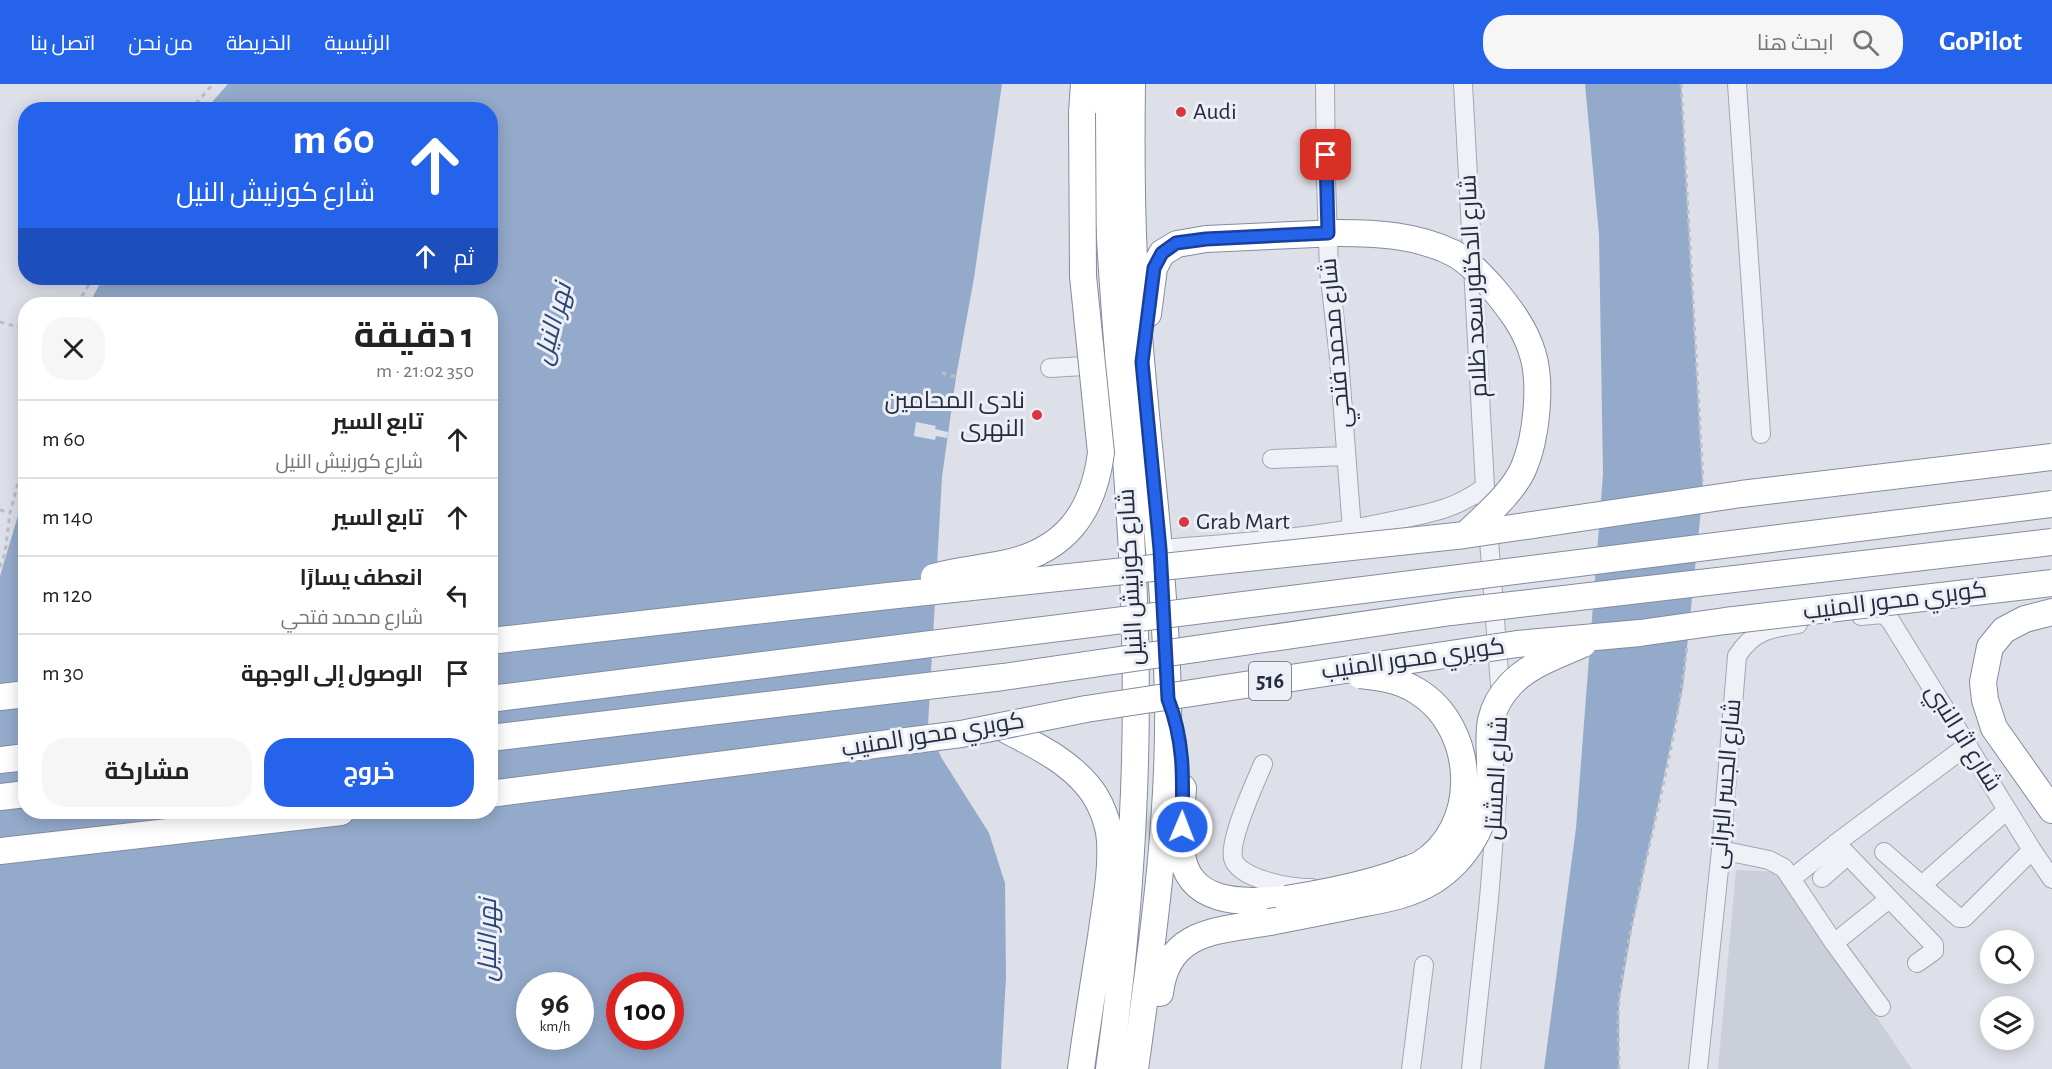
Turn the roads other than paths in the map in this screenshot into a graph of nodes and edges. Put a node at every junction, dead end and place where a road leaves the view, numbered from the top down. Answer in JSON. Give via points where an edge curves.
{"nodes":[{"id":1,"x":1084,"y":84,"type":"edge"},
{"id":2,"x":1109,"y":84,"type":"edge"},
{"id":3,"x":1132,"y":84,"type":"edge"},
{"id":4,"x":1325,"y":84,"type":"edge"},
{"id":5,"x":1463,"y":84,"type":"edge"},
{"id":6,"x":1737,"y":84,"type":"edge"},
{"id":7,"x":1333,"y":233,"type":"junction"},
{"id":8,"x":1130,"y":363,"type":"junction"},
{"id":9,"x":1050,"y":368,"type":"dead end"},
{"id":10,"x":1761,"y":434,"type":"dead end"},
{"id":11,"x":1345,"y":456,"type":"junction"},
{"id":12,"x":2052,"y":457,"type":"edge"},
{"id":13,"x":1272,"y":459,"type":"dead end"},
{"id":14,"x":1485,"y":487,"type":"junction"},
{"id":15,"x":2052,"y":504,"type":"edge"},
{"id":16,"x":1352,"y":530,"type":"junction"},
{"id":17,"x":1465,"y":536,"type":"junction"},
{"id":18,"x":2052,"y":542,"type":"edge"},
{"id":19,"x":1160,"y":549,"type":"junction"},
{"id":20,"x":2052,"y":583,"type":"edge"},
{"id":21,"x":888,"y":596,"type":"junction"},
{"id":22,"x":2052,"y":612,"type":"edge"},
{"id":23,"x":1883,"y":614,"type":"joint"},
{"id":24,"x":1597,"y":638,"type":"junction"},
{"id":25,"x":498,"y":640,"type":"edge"},
{"id":26,"x":1303,"y":675,"type":"junction"},
{"id":27,"x":18,"y":695,"type":"edge"},
{"id":28,"x":0,"y":697,"type":"edge"},
{"id":29,"x":498,"y":698,"type":"edge"},
{"id":30,"x":1168,"y":699,"type":"junction"},
{"id":31,"x":1001,"y":727,"type":"junction"},
{"id":32,"x":498,"y":737,"type":"edge"},
{"id":33,"x":1968,"y":746,"type":"junction"},
{"id":34,"x":18,"y":758,"type":"edge"},
{"id":35,"x":0,"y":760,"type":"edge"},
{"id":36,"x":1263,"y":764,"type":"dead end"},
{"id":37,"x":498,"y":793,"type":"edge"},
{"id":38,"x":18,"y":795,"type":"edge"},
{"id":39,"x":0,"y":797,"type":"edge"},
{"id":40,"x":1497,"y":806,"type":"junction"},
{"id":41,"x":2007,"y":810,"type":"junction"},
{"id":42,"x":2052,"y":810,"type":"edge"},
{"id":43,"x":280,"y":819,"type":"edge"},
{"id":44,"x":1842,"y":849,"type":"junction"},
{"id":45,"x":1721,"y":850,"type":"junction"},
{"id":46,"x":0,"y":851,"type":"edge"},
{"id":47,"x":1884,"y":852,"type":"dead end"},
{"id":48,"x":2042,"y":861,"type":"edge"},
{"id":49,"x":1822,"y":878,"type":"dead end"},
{"id":50,"x":1791,"y":879,"type":"junction"},
{"id":51,"x":2052,"y":879,"type":"edge"},
{"id":52,"x":1922,"y":885,"type":"junction"},
{"id":53,"x":1889,"y":898,"type":"junction"},
{"id":54,"x":1834,"y":943,"type":"junction"},
{"id":55,"x":1917,"y":963,"type":"dead end"},
{"id":56,"x":1424,"y":965,"type":"dead end"},
{"id":57,"x":1881,"y":1007,"type":"dead end"},
{"id":58,"x":1081,"y":1069,"type":"edge"},
{"id":59,"x":1109,"y":1069,"type":"edge"},
{"id":60,"x":1134,"y":1069,"type":"edge"},
{"id":61,"x":1142,"y":1069,"type":"edge"},
{"id":62,"x":1411,"y":1069,"type":"edge"},
{"id":63,"x":1471,"y":1069,"type":"edge"},
{"id":64,"x":1698,"y":1069,"type":"edge"}],
"edges":[{"from":1,"to":21,"type":"highway","bridge":true,"via":[[1083,276],[1101,453],[1091,498],[1079,518],[1046,550],[1001,565],[939,575]]},
{"from":2,"to":8,"type":"highway","name":"شارع كورنيش النيل","via":[[1108,201]]},
{"from":3,"to":8,"type":"highway","name":"شارع كورنيش النيل","via":[[1136,293]]},
{"from":4,"to":7,"type":"street","name":"شارع محمد فتحي"},
{"from":5,"to":14,"type":"street","name":"شارع الدكتور سعد ظلام"},
{"from":6,"to":10,"type":"street"},
{"from":7,"to":8,"type":"highway","via":[[1176,243],[1162,253],[1154,268]]},
{"from":7,"to":11,"type":"street","name":"شارع محمد فتحي","via":[[1329,270]]},
{"from":7,"to":17,"type":"highway","bridge":true,"via":[[1393,235],[1454,254],[1479,272],[1521,326],[1534,356],[1537,396],[1533,438],[1524,469]]},
{"from":8,"to":9,"type":"street"},
{"from":8,"to":19,"type":"highway","name":"شارع كورنيش النيل"},
{"from":8,"to":59,"type":"highway","name":"شارع كورنيش النيل","via":[[1136,739],[1125,938]]},
{"from":11,"to":13,"type":"street"},
{"from":11,"to":16,"type":"street","name":"شارع محمد فتحي"},
{"from":12,"to":17,"type":"highway","bridge":true,"via":[[1741,494]]},
{"from":14,"to":16,"type":"street","via":[[1457,506]]},
{"from":14,"to":40,"type":"street","name":"شارع المشتل","via":[[1500,667],[1502,736]]},
{"from":15,"to":29,"type":"highway","bridge":true},
{"from":16,"to":19,"type":"street"},
{"from":17,"to":21,"type":"highway","bridge":true},
{"from":18,"to":32,"type":"highway","name":"كوبري محور المنيب","number":"516","bridge":true,"via":[[1451,612],[1003,677]]},
{"from":19,"to":30,"type":"highway","name":"شارع كورنيش النيل"},
{"from":20,"to":24,"type":"highway","name":"كوبري محور المنيب","number":"516","bridge":true},
{"from":21,"to":25,"type":"highway","bridge":true},
{"from":22,"to":42,"type":"highway","via":[[2004,630],[1990,647],[1983,682],[1994,728]]},
{"from":23,"to":33,"type":"street","name":"شارع اثر النبي"},
{"from":23,"to":45,"type":"street","name":"شارع الجسر البرانى","via":[[1782,626],[1747,641],[1737,656]]},
{"from":24,"to":26,"type":"highway","name":"كوبري محور المنيب","number":"516","bridge":true,"via":[[1517,644]]},
{"from":24,"to":61,"type":"highway","bridge":true,"via":[[1524,673],[1501,697],[1489,728],[1488,804],[1473,839],[1449,869],[1397,896],[1200,935],[1188,941],[1177,949],[1163,972],[1152,1044]]},
{"from":26,"to":30,"type":"highway","bridge":true,"via":[[1390,679],[1417,691],[1440,710],[1456,735],[1464,763],[1465,792],[1447,837],[1419,865],[1354,886],[1286,899],[1252,902],[1221,898],[1200,889],[1186,870],[1181,848],[1183,763],[1176,719]]},
{"from":26,"to":31,"type":"highway","name":"كوبري محور المنيب","number":"516","bridge":true,"via":[[1086,709]]},
{"from":27,"to":28,"type":"highway"},
{"from":30,"to":60,"type":"highway","name":"شارع كورنيش النيل","via":[[1163,830],[1153,940]]},
{"from":31,"to":37,"type":"highway","name":"كوبري محور المنيب","number":"516","bridge":true},
{"from":31,"to":58,"type":"highway","via":[[1071,768],[1090,788],[1103,812],[1110,839],[1105,911]]},
{"from":33,"to":41,"type":"street","name":"شارع اثر النبي"},
{"from":33,"to":44,"type":"street"},
{"from":34,"to":35,"type":"highway"},
{"from":36,"to":40,"type":"street","via":[[1239,822],[1233,858],[1244,873],[1302,888],[1332,889],[1391,881],[1443,852],[1472,807]]},
{"from":38,"to":39,"type":"highway"},
{"from":40,"to":63,"type":"street","name":"شارع المشتل"},
{"from":41,"to":48,"type":"street","name":"شارع اثر النبي"},
{"from":41,"to":52,"type":"street"},
{"from":43,"to":46,"type":"highway"},
{"from":44,"to":49,"type":"street"},
{"from":44,"to":50,"type":"street"},
{"from":44,"to":53,"type":"street"},
{"from":45,"to":50,"type":"street","via":[[1777,862]]},
{"from":45,"to":64,"type":"street","name":"شارع الجسر البرانى"},
{"from":47,"to":52,"type":"street"},
{"from":48,"to":51,"type":"street","name":"شارع اثر النبي"},
{"from":48,"to":52,"type":"street","via":[[1964,918],[1959,918]]},
{"from":50,"to":54,"type":"street"},
{"from":53,"to":54,"type":"street"},
{"from":53,"to":55,"type":"street","via":[[1935,946]]},
{"from":54,"to":57,"type":"street"},
{"from":56,"to":62,"type":"street"}]}
